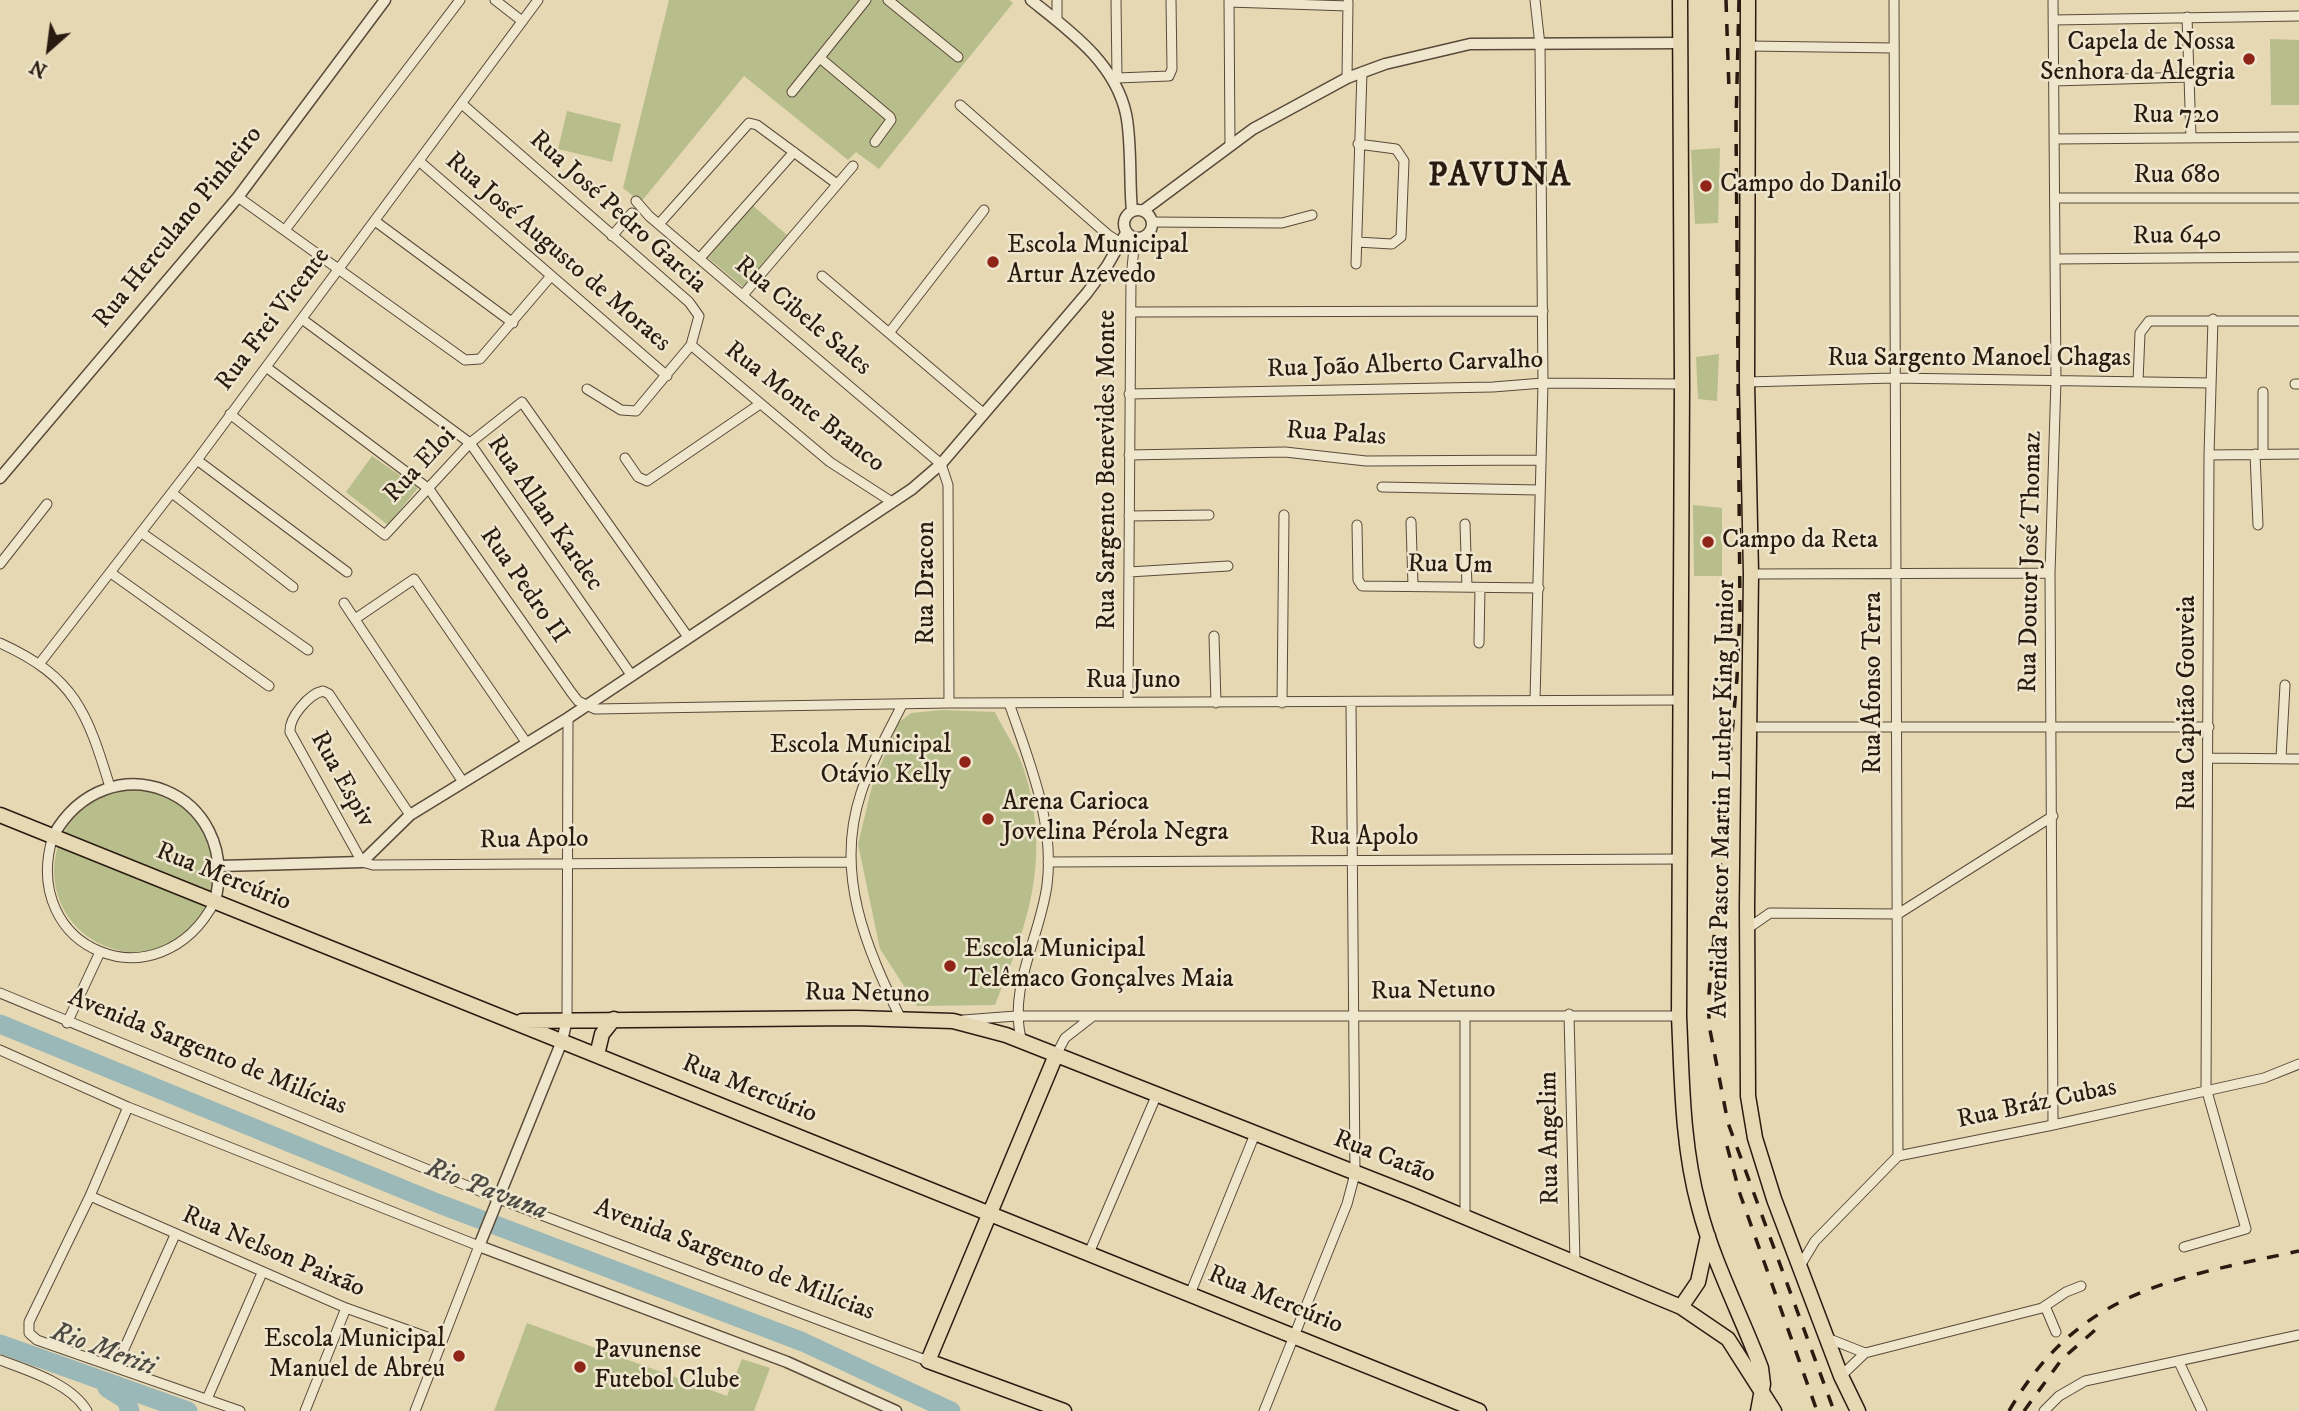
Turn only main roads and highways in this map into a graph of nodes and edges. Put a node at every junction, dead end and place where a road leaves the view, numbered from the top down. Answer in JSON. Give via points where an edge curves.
{"nodes":[{"id":1,"x":1680,"y":0,"type":"edge"},
{"id":2,"x":1748,"y":0,"type":"edge"},
{"id":3,"x":0,"y":815,"type":"edge"},
{"id":4,"x":614,"y":1019,"type":"junction"},
{"id":5,"x":953,"y":1021,"type":"joint"},
{"id":6,"x":516,"y":1022,"type":"junction"},
{"id":7,"x":597,"y":1055,"type":"junction"},
{"id":8,"x":1056,"y":1055,"type":"junction"},
{"id":9,"x":988,"y":1212,"type":"junction"},
{"id":10,"x":1708,"y":1234,"type":"junction"},
{"id":11,"x":1681,"y":1307,"type":"junction"},
{"id":12,"x":1762,"y":1392,"type":"junction"},
{"id":13,"x":1063,"y":1411,"type":"edge"},
{"id":14,"x":1479,"y":1411,"type":"edge"},
{"id":15,"x":1758,"y":1411,"type":"edge"},
{"id":16,"x":1774,"y":1411,"type":"edge"},
{"id":17,"x":1858,"y":1411,"type":"edge"}],
"edges":[{"from":1,"to":10,"type":"main road","name":"Avenida Pastor Martin Luther King Junior","via":[[1679,1016],[1689,1161]]},
{"from":2,"to":17,"type":"main road","name":"Avenida Pastor Martin Luther King Junior","via":[[1751,574],[1746,1060],[1751,1120],[1762,1164],[1840,1376]]},
{"from":3,"to":6,"type":"main road","name":"Rua Mercúrio"},
{"from":4,"to":5,"type":"main road","name":"Rua Netuno"},
{"from":4,"to":6,"type":"main road","name":"Rua Netuno"},
{"from":4,"to":7,"type":"main road","via":[[602,1034]]},
{"from":5,"to":8,"type":"main road","name":"Rua Catão"},
{"from":6,"to":7,"type":"main road","name":"Rua Mercúrio"},
{"from":7,"to":9,"type":"main road","name":"Rua Mercúrio"},
{"from":8,"to":9,"type":"main road"},
{"from":8,"to":11,"type":"main road","name":"Rua Catão"},
{"from":9,"to":13,"type":"main road","name":"Avenida Sargento de Milícias","via":[[928,1362]]},
{"from":9,"to":14,"type":"main road","name":"Rua Mercúrio"},
{"from":10,"to":11,"type":"main road","via":[[1698,1282]]},
{"from":10,"to":12,"type":"main road","name":"Avenida Pastor Martin Luther King Junior","via":[[1761,1368]]},
{"from":11,"to":12,"type":"main road","name":"Rua Catão","via":[[1728,1339]]},
{"from":12,"to":15,"type":"main road"},
{"from":12,"to":16,"type":"main road","name":"Avenida Pastor Martin Luther King Junior"}]}
